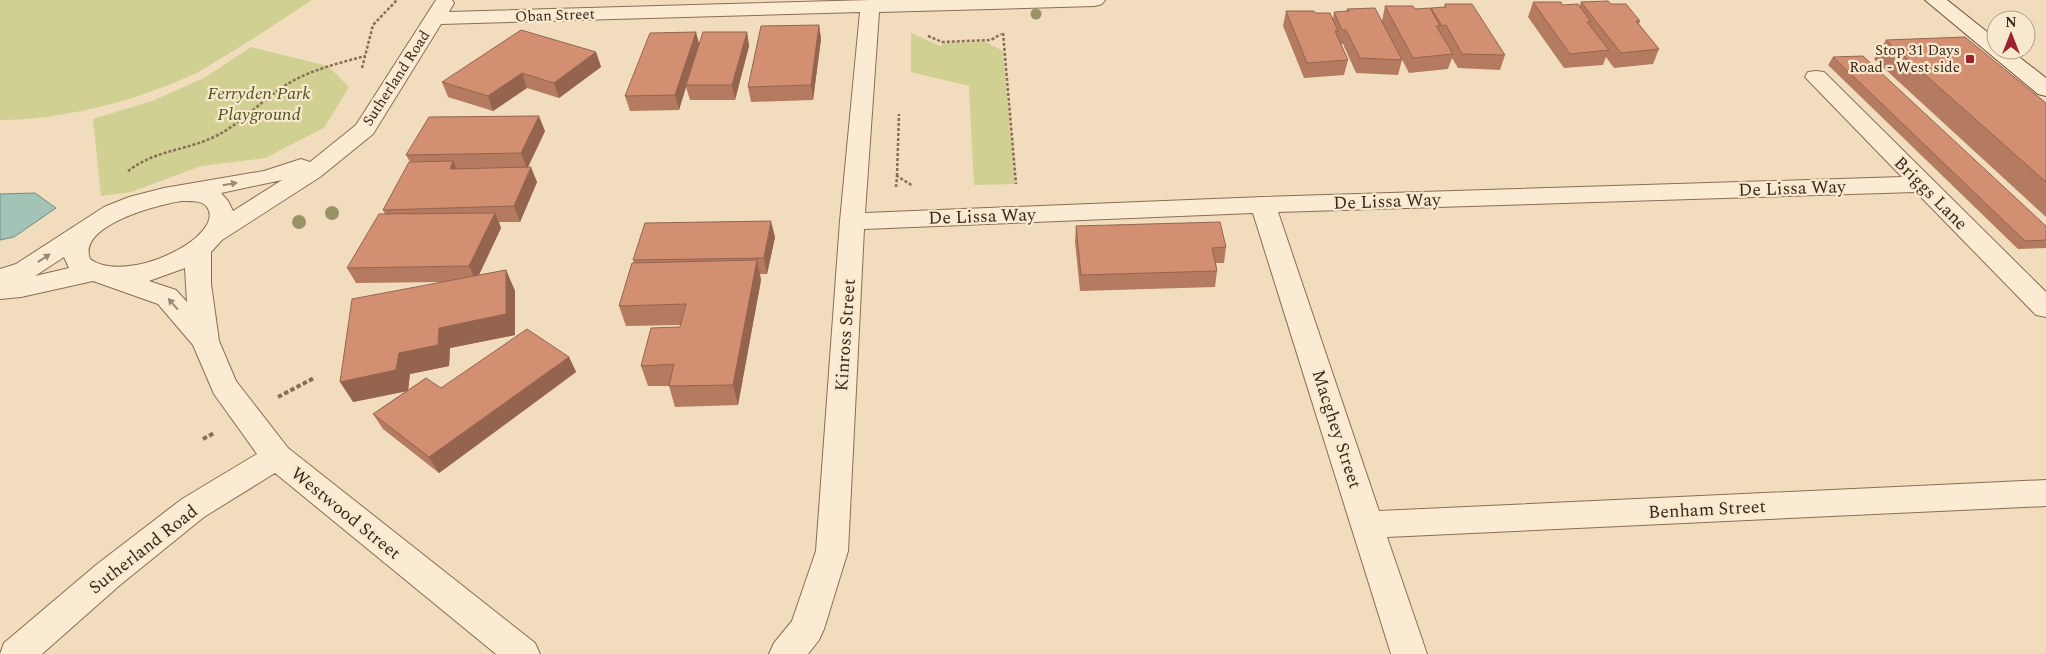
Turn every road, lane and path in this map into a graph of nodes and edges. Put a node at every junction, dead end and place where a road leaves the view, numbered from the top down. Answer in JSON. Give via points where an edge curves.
{"nodes":[{"id":1,"x":397,"y":0,"type":"edge"},
{"id":2,"x":1095,"y":0,"type":"edge"},
{"id":3,"x":1934,"y":0,"type":"edge"},
{"id":4,"x":1015,"y":1,"type":"edge"},
{"id":5,"x":870,"y":6,"type":"junction"},
{"id":6,"x":441,"y":9,"type":"edge"},
{"id":7,"x":1003,"y":33,"type":"dead end"},
{"id":8,"x":1986,"y":40,"type":"edge"},
{"id":9,"x":365,"y":56,"type":"junction"},
{"id":10,"x":2010,"y":60,"type":"edge"},
{"id":11,"x":362,"y":69,"type":"dead end"},
{"id":12,"x":1816,"y":77,"type":"dead end"},
{"id":13,"x":2046,"y":89,"type":"edge"},
{"id":14,"x":339,"y":150,"type":"junction"},
{"id":15,"x":127,"y":171,"type":"dead end"},
{"id":16,"x":1922,"y":184,"type":"junction"},
{"id":17,"x":1016,"y":188,"type":"dead end"},
{"id":18,"x":896,"y":191,"type":"dead end"},
{"id":19,"x":919,"y":191,"type":"dead end"},
{"id":20,"x":182,"y":193,"type":"junction"},
{"id":21,"x":1263,"y":205,"type":"junction"},
{"id":22,"x":852,"y":221,"type":"junction"},
{"id":23,"x":92,"y":227,"type":"junction"},
{"id":24,"x":206,"y":241,"type":"junction"},
{"id":25,"x":98,"y":274,"type":"junction"},
{"id":26,"x":0,"y":278,"type":"edge"},
{"id":27,"x":0,"y":290,"type":"edge"},
{"id":28,"x":2046,"y":308,"type":"edge"},
{"id":29,"x":206,"y":341,"type":"junction"},
{"id":30,"x":277,"y":458,"type":"junction"},
{"id":31,"x":2046,"y":493,"type":"edge"},
{"id":32,"x":1368,"y":524,"type":"junction"},
{"id":33,"x":17,"y":654,"type":"edge"},
{"id":34,"x":522,"y":654,"type":"edge"},
{"id":35,"x":787,"y":654,"type":"edge"},
{"id":36,"x":1409,"y":654,"type":"edge"}],
"edges":[{"from":1,"to":9,"type":"path","via":[[373,25]]},
{"from":2,"to":4,"type":"street","name":"Oban Street"},
{"from":3,"to":8,"type":"street"},
{"from":4,"to":5,"type":"street","name":"Oban Street"},
{"from":5,"to":6,"type":"street","name":"Oban Street"},
{"from":5,"to":22,"type":"street","name":"Kinross Street"},
{"from":6,"to":14,"type":"street","name":"Sutherland Road","via":[[365,129]]},
{"from":7,"to":17,"type":"path"},
{"from":9,"to":11,"type":"path"},
{"from":9,"to":15,"type":"path","via":[[310,73],[282,88],[238,124],[213,138],[161,153]]},
{"from":10,"to":13,"type":"street"},
{"from":12,"to":16,"type":"street","name":"Briggs Lane"},
{"from":20,"to":14,"type":"street","name":"Sutherland Road","one_way":true,"via":[[268,177]]},
{"from":14,"to":24,"type":"street","name":"Sutherland Road","via":[[312,172]]},
{"from":16,"to":21,"type":"street","name":"De Lissa Way"},
{"from":16,"to":28,"type":"street","name":"Briggs Lane"},
{"from":18,"to":19,"type":"path","via":[[897,176]]},
{"from":20,"to":23,"type":"street","name":"Sutherland Road","via":[[134,203],[111,213]]},
{"from":20,"to":24,"type":"street","name":"Westwood Street","via":[[214,200],[221,210],[221,221]]},
{"from":21,"to":22,"type":"street","name":"De Lissa Way"},
{"from":21,"to":32,"type":"street","name":"Macghey Street"},
{"from":22,"to":35,"type":"street","name":"Kinross Street","via":[[832,551],[807,629]]},
{"from":23,"to":25,"type":"street","via":[[80,240],[75,253],[78,264]]},
{"from":26,"to":23,"type":"street","one_way":true,"via":[[25,270]]},
{"from":24,"to":25,"type":"street","name":"Sutherland Road","via":[[178,261],[154,270],[129,275]]},
{"from":24,"to":29,"type":"street","name":"Westwood Street","via":[[198,284]]},
{"from":25,"to":27,"type":"street","name":"Sutherland Road"},
{"from":29,"to":25,"type":"street","name":"Westwood Street","one_way":true,"via":[[167,297]]},
{"from":29,"to":30,"type":"street","name":"Westwood Street","via":[[224,386]]},
{"from":30,"to":33,"type":"street","name":"Sutherland Road","via":[[193,508],[108,575]]},
{"from":30,"to":34,"type":"street","name":"Westwood Street"},
{"from":31,"to":32,"type":"street","name":"Benham Street"},
{"from":32,"to":36,"type":"street","name":"Macghey Street"}]}
